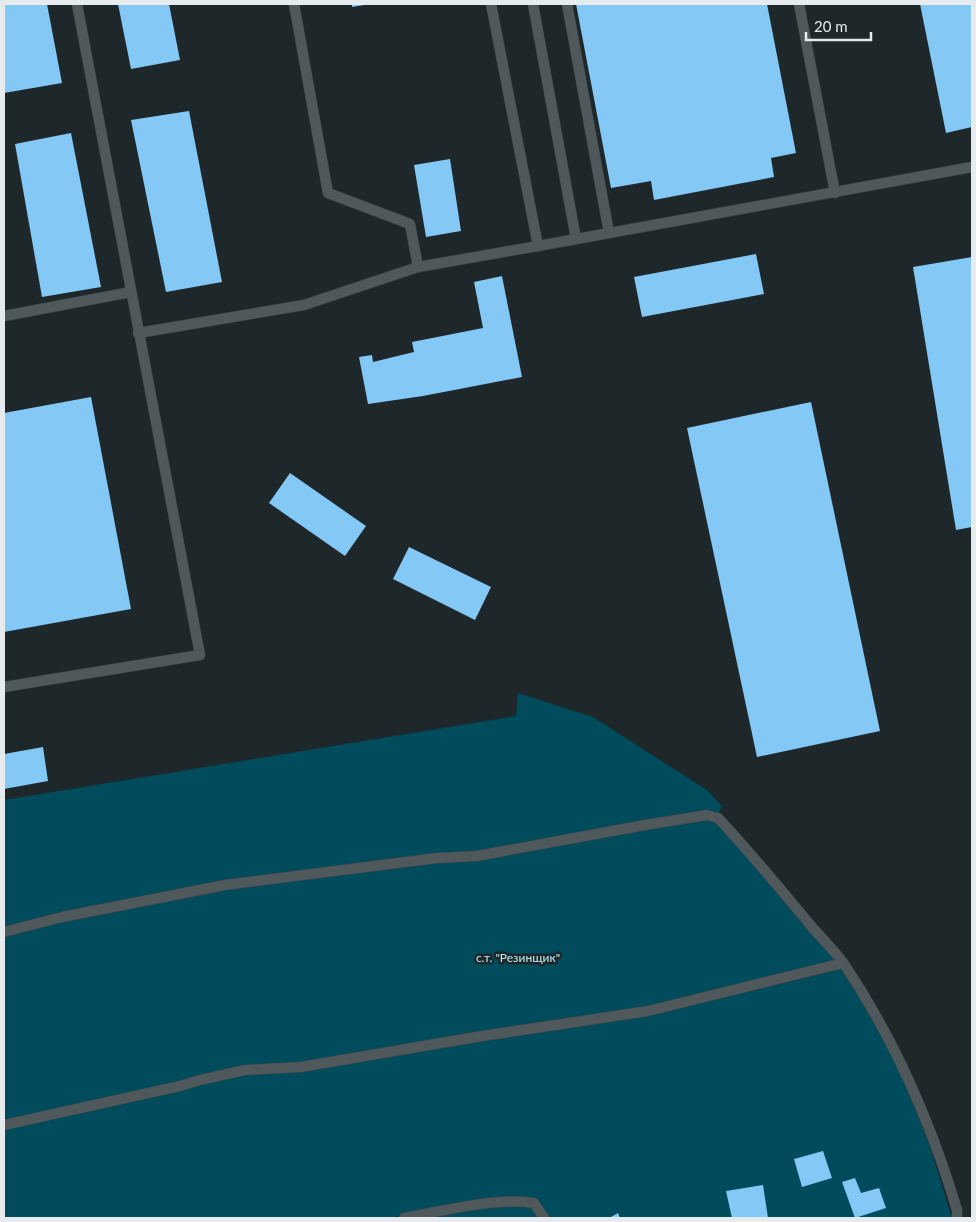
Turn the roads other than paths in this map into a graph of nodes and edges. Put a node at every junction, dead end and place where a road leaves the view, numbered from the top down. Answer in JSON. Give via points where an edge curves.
{"nodes":[{"id":1,"x":77,"y":4,"type":"edge"},
{"id":2,"x":294,"y":4,"type":"edge"},
{"id":3,"x":490,"y":4,"type":"edge"},
{"id":4,"x":533,"y":4,"type":"edge"},
{"id":5,"x":567,"y":4,"type":"edge"},
{"id":6,"x":799,"y":4,"type":"edge"},
{"id":7,"x":972,"y":167,"type":"edge"},
{"id":8,"x":835,"y":193,"type":"junction"},
{"id":9,"x":609,"y":233,"type":"junction"},
{"id":10,"x":576,"y":240,"type":"junction"},
{"id":11,"x":538,"y":246,"type":"junction"},
{"id":12,"x":418,"y":266,"type":"junction"},
{"id":13,"x":131,"y":292,"type":"junction"},
{"id":14,"x":4,"y":316,"type":"edge"},
{"id":15,"x":138,"y":334,"type":"junction"},
{"id":16,"x":4,"y":686,"type":"edge"},
{"id":17,"x":4,"y":932,"type":"edge"},
{"id":18,"x":843,"y":963,"type":"junction"},
{"id":19,"x":4,"y":1125,"type":"edge"},
{"id":20,"x":404,"y":1218,"type":"edge"},
{"id":21,"x":544,"y":1218,"type":"edge"},
{"id":22,"x":957,"y":1218,"type":"edge"}],
"edges":[{"from":1,"to":13,"type":"lane"},
{"from":2,"to":12,"type":"lane","via":[[328,194],[410,224]]},
{"from":3,"to":11,"type":"lane"},
{"from":4,"to":10,"type":"lane"},
{"from":5,"to":9,"type":"lane"},
{"from":6,"to":8,"type":"lane"},
{"from":7,"to":8,"type":"lane"},
{"from":8,"to":9,"type":"lane"},
{"from":9,"to":10,"type":"lane"},
{"from":10,"to":11,"type":"lane"},
{"from":11,"to":12,"type":"lane"},
{"from":12,"to":15,"type":"lane","via":[[304,305]]},
{"from":13,"to":14,"type":"lane"},
{"from":13,"to":15,"type":"lane"},
{"from":15,"to":16,"type":"lane","via":[[200,654]]},
{"from":17,"to":18,"type":"lane","via":[[62,917],[225,885],[436,858],[477,856],[707,815],[718,818]]},
{"from":18,"to":19,"type":"lane","via":[[648,1011],[301,1068],[245,1070]]},
{"from":18,"to":22,"type":"lane","via":[[900,1058],[932,1132]]},
{"from":20,"to":21,"type":"lane","via":[[518,1200],[534,1203]]}]}
